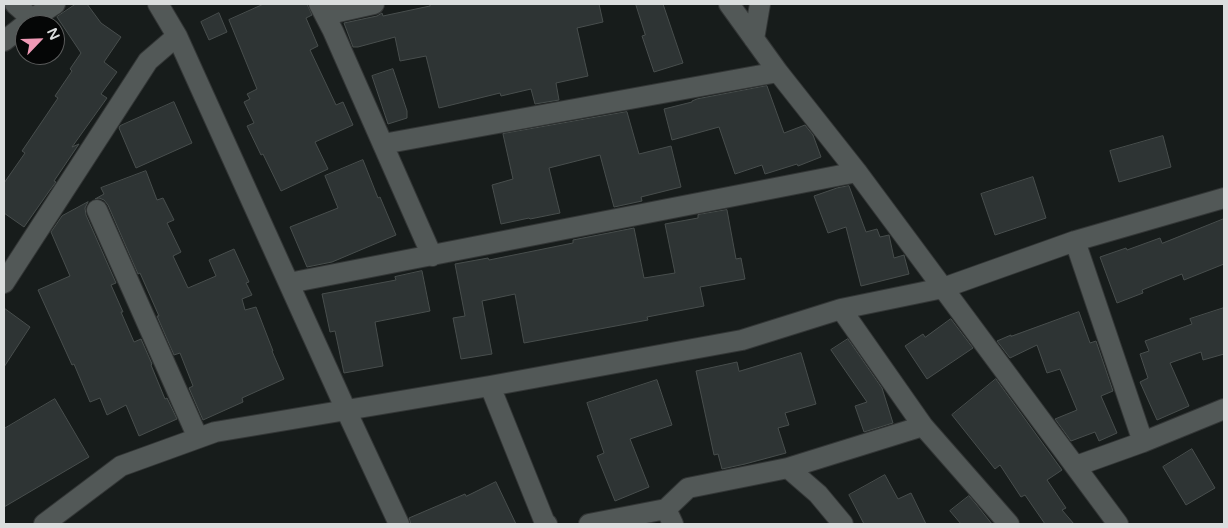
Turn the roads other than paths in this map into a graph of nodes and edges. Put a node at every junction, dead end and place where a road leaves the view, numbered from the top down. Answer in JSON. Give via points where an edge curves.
{"nodes":[{"id":1,"x":15,"y":4,"type":"edge"},
{"id":2,"x":54,"y":4,"type":"edge"},
{"id":3,"x":158,"y":4,"type":"edge"},
{"id":4,"x":374,"y":4,"type":"edge"},
{"id":5,"x":729,"y":4,"type":"edge"},
{"id":6,"x":760,"y":4,"type":"edge"},
{"id":7,"x":322,"y":10,"type":"edge"},
{"id":8,"x":27,"y":15,"type":"edge"},
{"id":9,"x":38,"y":15,"type":"edge"},
{"id":10,"x":15,"y":32,"type":"edge"},
{"id":11,"x":177,"y":36,"type":"junction"},
{"id":12,"x":754,"y":39,"type":"junction"},
{"id":13,"x":4,"y":41,"type":"edge"},
{"id":14,"x":778,"y":72,"type":"junction"},
{"id":15,"x":383,"y":144,"type":"junction"},
{"id":16,"x":857,"y":172,"type":"junction"},
{"id":17,"x":1224,"y":198,"type":"edge"},
{"id":18,"x":97,"y":210,"type":"dead end"},
{"id":19,"x":1075,"y":241,"type":"junction"},
{"id":20,"x":432,"y":256,"type":"junction"},
{"id":21,"x":4,"y":283,"type":"edge"},
{"id":22,"x":289,"y":283,"type":"junction"},
{"id":23,"x":943,"y":288,"type":"junction"},
{"id":24,"x":841,"y":309,"type":"junction"},
{"id":25,"x":490,"y":386,"type":"junction"},
{"id":26,"x":1224,"y":409,"type":"edge"},
{"id":27,"x":346,"y":410,"type":"junction"},
{"id":28,"x":923,"y":426,"type":"junction"},
{"id":29,"x":198,"y":438,"type":"junction"},
{"id":30,"x":1143,"y":442,"type":"junction"},
{"id":31,"x":1076,"y":466,"type":"junction"},
{"id":32,"x":788,"y":468,"type":"junction"},
{"id":33,"x":669,"y":516,"type":"edge"},
{"id":34,"x":44,"y":524,"type":"edge"},
{"id":35,"x":399,"y":524,"type":"edge"},
{"id":36,"x":547,"y":524,"type":"edge"},
{"id":37,"x":589,"y":524,"type":"edge"},
{"id":38,"x":844,"y":524,"type":"edge"},
{"id":39,"x":1009,"y":524,"type":"edge"},
{"id":40,"x":1118,"y":524,"type":"edge"}],
"edges":[{"from":1,"to":8,"type":"street"},
{"from":2,"to":9,"type":"street"},
{"from":3,"to":11,"type":"street"},
{"from":4,"to":7,"type":"street"},
{"from":5,"to":12,"type":"street"},
{"from":6,"to":12,"type":"street"},
{"from":7,"to":15,"type":"street"},
{"from":10,"to":13,"type":"street"},
{"from":11,"to":21,"type":"street","via":[[148,61]]},
{"from":11,"to":22,"type":"street"},
{"from":12,"to":14,"type":"street"},
{"from":14,"to":15,"type":"street"},
{"from":14,"to":16,"type":"street"},
{"from":15,"to":20,"type":"street"},
{"from":16,"to":20,"type":"street"},
{"from":16,"to":23,"type":"street"},
{"from":17,"to":19,"type":"street"},
{"from":18,"to":29,"type":"street"},
{"from":19,"to":23,"type":"street"},
{"from":19,"to":30,"type":"street"},
{"from":20,"to":22,"type":"street"},
{"from":22,"to":27,"type":"street"},
{"from":23,"to":24,"type":"street"},
{"from":23,"to":31,"type":"street"},
{"from":24,"to":25,"type":"street","via":[[742,340]]},
{"from":24,"to":28,"type":"street"},
{"from":25,"to":27,"type":"street"},
{"from":25,"to":36,"type":"street"},
{"from":26,"to":30,"type":"street"},
{"from":27,"to":29,"type":"street","via":[[215,432]]},
{"from":27,"to":35,"type":"street"},
{"from":28,"to":32,"type":"street"},
{"from":28,"to":39,"type":"street"},
{"from":29,"to":34,"type":"street","via":[[121,466]]},
{"from":30,"to":31,"type":"street"},
{"from":31,"to":40,"type":"street"},
{"from":32,"to":33,"type":"street","via":[[688,488]]},
{"from":32,"to":38,"type":"street","via":[[818,494]]},
{"from":33,"to":37,"type":"street"}]}
